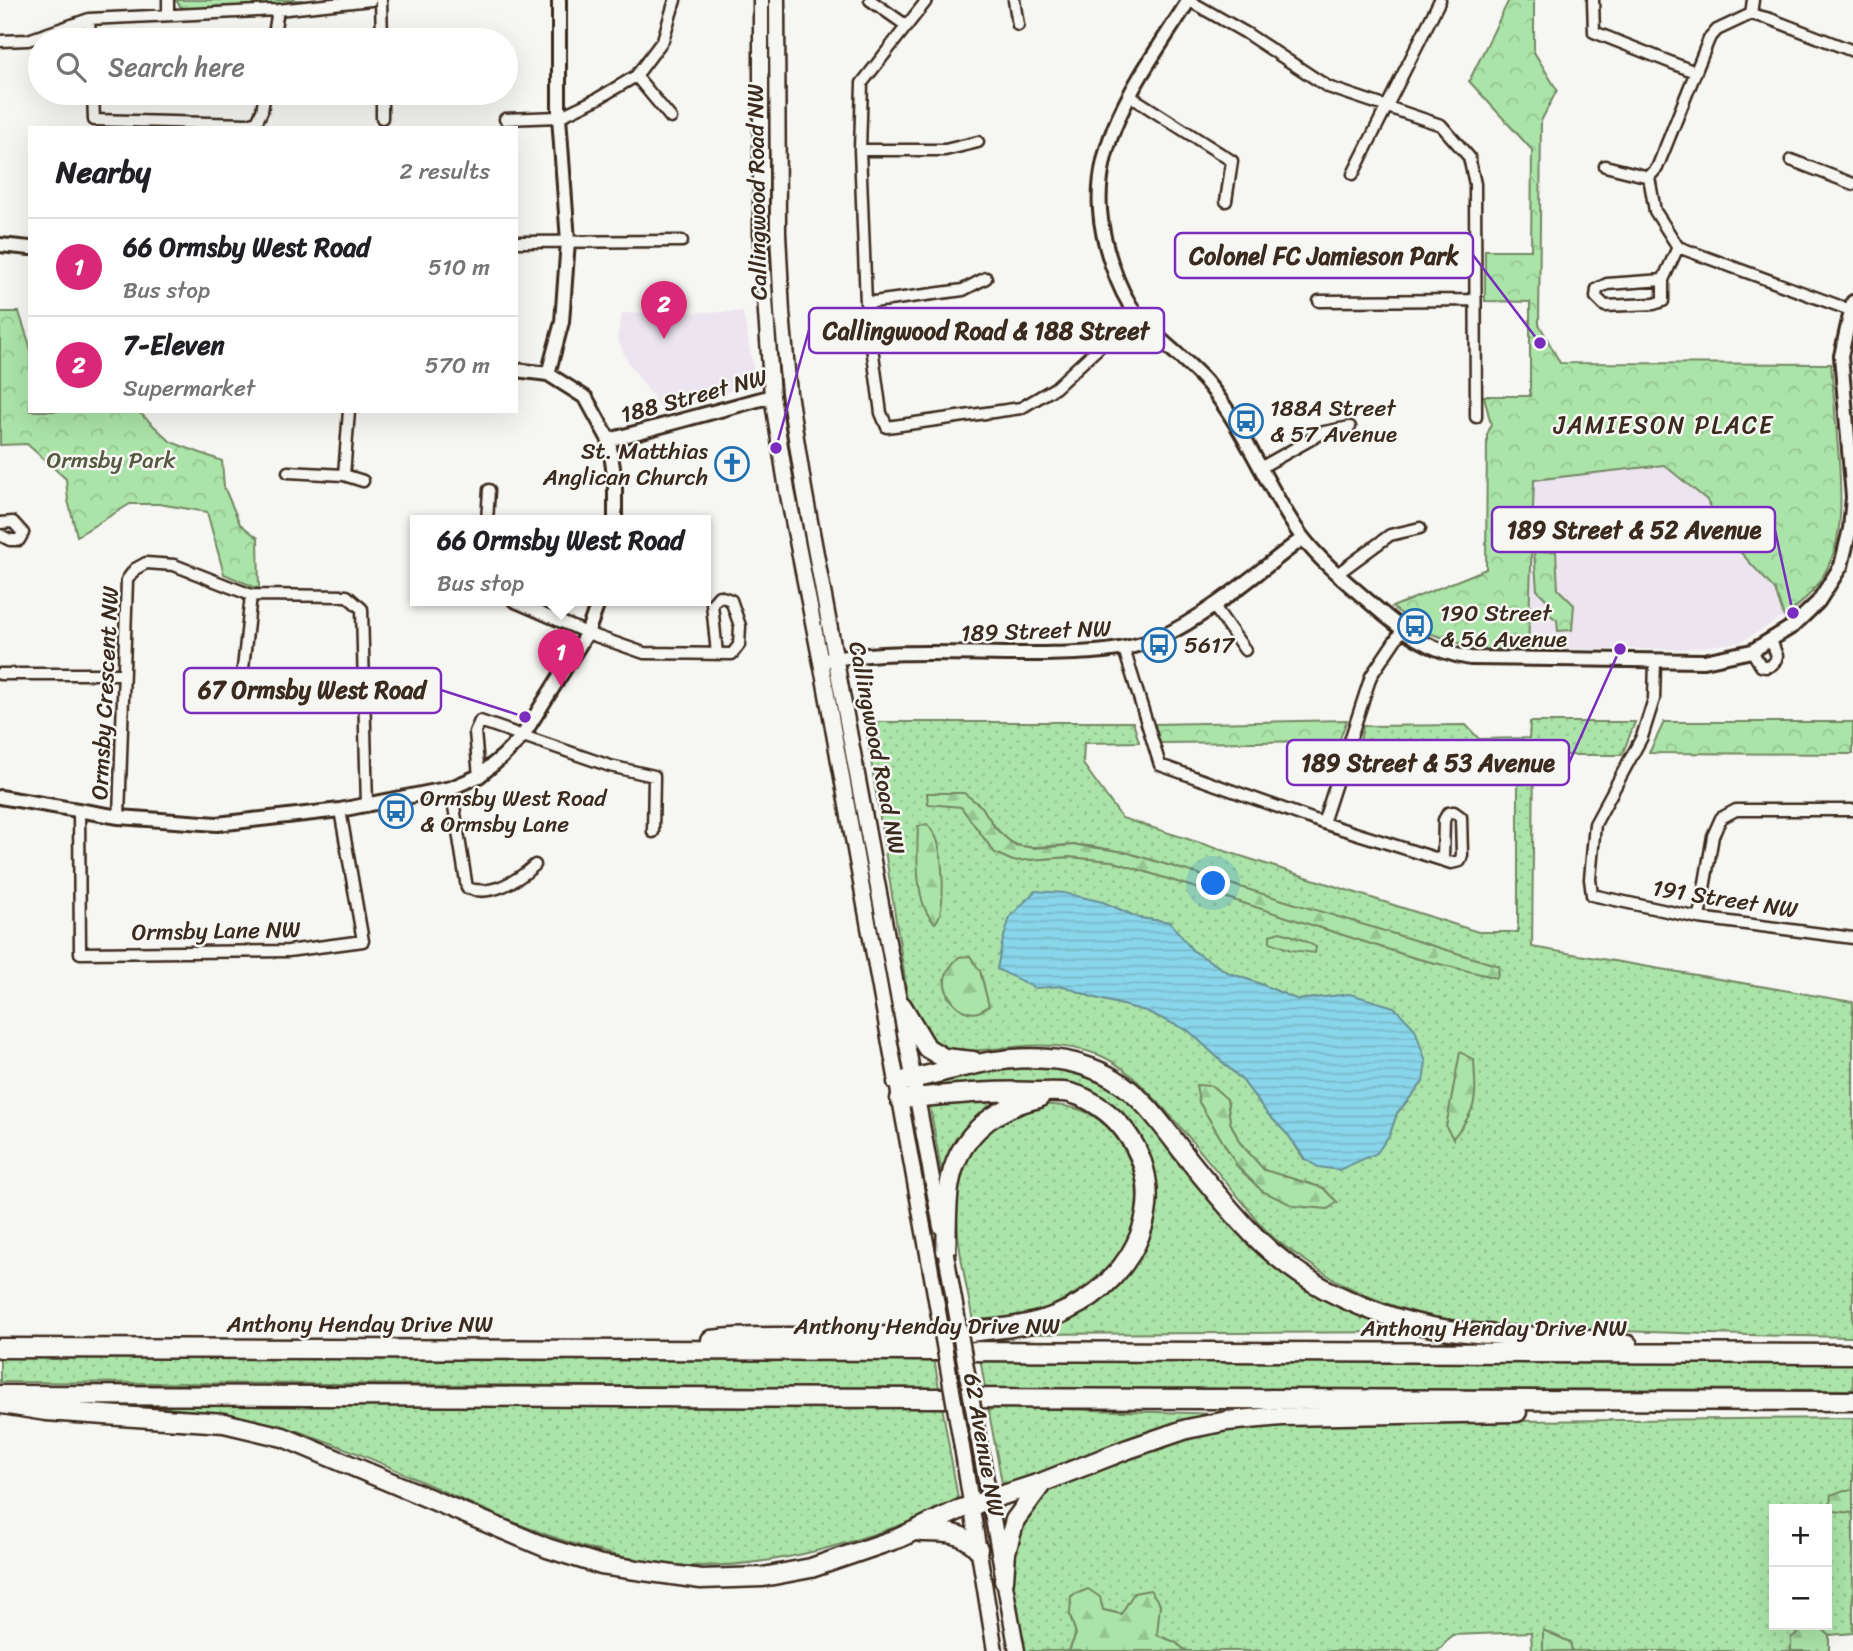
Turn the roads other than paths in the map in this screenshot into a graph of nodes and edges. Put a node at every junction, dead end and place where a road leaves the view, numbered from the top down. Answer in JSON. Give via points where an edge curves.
{"nodes":[{"id":1,"x":168,"y":0,"type":"edge"},
{"id":2,"x":371,"y":0,"type":"edge"},
{"id":3,"x":382,"y":0,"type":"edge"},
{"id":4,"x":559,"y":0,"type":"edge"},
{"id":5,"x":675,"y":0,"type":"edge"},
{"id":6,"x":761,"y":0,"type":"edge"},
{"id":7,"x":777,"y":0,"type":"edge"},
{"id":8,"x":870,"y":0,"type":"edge"},
{"id":9,"x":927,"y":0,"type":"edge"},
{"id":10,"x":1014,"y":0,"type":"edge"},
{"id":11,"x":1189,"y":0,"type":"edge"},
{"id":12,"x":1594,"y":0,"type":"edge"},
{"id":13,"x":1754,"y":0,"type":"edge"},
{"id":14,"x":1437,"y":1,"type":"edge"},
{"id":15,"x":278,"y":10,"type":"junction"},
{"id":16,"x":168,"y":14,"type":"junction"},
{"id":17,"x":1752,"y":14,"type":"junction"},
{"id":18,"x":89,"y":19,"type":"junction"},
{"id":19,"x":1018,"y":25,"type":"dead end"},
{"id":20,"x":906,"y":26,"type":"junction"},
{"id":21,"x":62,"y":28,"type":"edge"},
{"id":22,"x":89,"y":28,"type":"edge"},
{"id":23,"x":275,"y":28,"type":"edge"},
{"id":24,"x":382,"y":28,"type":"edge"},
{"id":25,"x":28,"y":40,"type":"edge"},
{"id":26,"x":0,"y":41,"type":"edge"},
{"id":27,"x":1853,"y":51,"type":"edge"},
{"id":28,"x":1695,"y":72,"type":"junction"},
{"id":29,"x":636,"y":76,"type":"junction"},
{"id":30,"x":1129,"y":96,"type":"junction"},
{"id":31,"x":93,"y":105,"type":"edge"},
{"id":32,"x":263,"y":105,"type":"edge"},
{"id":33,"x":382,"y":105,"type":"edge"},
{"id":34,"x":1387,"y":108,"type":"junction"},
{"id":35,"x":559,"y":117,"type":"junction"},
{"id":36,"x":382,"y":118,"type":"dead end"},
{"id":37,"x":671,"y":118,"type":"dead end"},
{"id":38,"x":505,"y":119,"type":"dead end"},
{"id":39,"x":978,"y":142,"type":"dead end"},
{"id":40,"x":860,"y":150,"type":"junction"},
{"id":41,"x":1791,"y":160,"type":"dead end"},
{"id":42,"x":1605,"y":166,"type":"dead end"},
{"id":43,"x":1353,"y":174,"type":"dead end"},
{"id":44,"x":1649,"y":177,"type":"junction"},
{"id":45,"x":1853,"y":184,"type":"edge"},
{"id":46,"x":1226,"y":201,"type":"dead end"},
{"id":47,"x":568,"y":241,"type":"junction"},
{"id":48,"x":682,"y":241,"type":"dead end"},
{"id":49,"x":518,"y":242,"type":"edge"},
{"id":50,"x":0,"y":245,"type":"edge"},
{"id":51,"x":1678,"y":247,"type":"junction"},
{"id":52,"x":28,"y":248,"type":"edge"},
{"id":53,"x":986,"y":278,"type":"dead end"},
{"id":54,"x":1663,"y":280,"type":"junction"},
{"id":55,"x":1474,"y":300,"type":"junction"},
{"id":56,"x":1319,"y":301,"type":"dead end"},
{"id":57,"x":866,"y":303,"type":"junction"},
{"id":58,"x":1852,"y":307,"type":"edge"},
{"id":59,"x":1136,"y":313,"type":"junction"},
{"id":60,"x":518,"y":370,"type":"edge"},
{"id":61,"x":548,"y":374,"type":"junction"},
{"id":62,"x":789,"y":393,"type":"junction"},
{"id":63,"x":772,"y":396,"type":"junction"},
{"id":64,"x":349,"y":413,"type":"edge"},
{"id":65,"x":1476,"y":416,"type":"dead end"},
{"id":66,"x":1350,"y":427,"type":"dead end"},
{"id":67,"x":609,"y":440,"type":"junction"},
{"id":68,"x":1850,"y":448,"type":"edge"},
{"id":69,"x":1260,"y":468,"type":"junction"},
{"id":70,"x":288,"y":471,"type":"dead end"},
{"id":71,"x":344,"y":475,"type":"junction"},
{"id":72,"x":363,"y":481,"type":"dead end"},
{"id":73,"x":489,"y":490,"type":"dead end"},
{"id":74,"x":487,"y":515,"type":"edge"},
{"id":75,"x":615,"y":515,"type":"edge"},
{"id":76,"x":0,"y":523,"type":"edge"},
{"id":77,"x":1420,"y":528,"type":"dead end"},
{"id":78,"x":0,"y":535,"type":"edge"},
{"id":79,"x":1303,"y":538,"type":"junction"},
{"id":80,"x":1337,"y":575,"type":"junction"},
{"id":81,"x":251,"y":595,"type":"junction"},
{"id":82,"x":1213,"y":605,"type":"junction"},
{"id":83,"x":525,"y":606,"type":"edge"},
{"id":84,"x":597,"y":606,"type":"edge"},
{"id":85,"x":1402,"y":630,"type":"junction"},
{"id":86,"x":587,"y":633,"type":"junction"},
{"id":87,"x":1771,"y":640,"type":"junction"},
{"id":88,"x":1124,"y":649,"type":"junction"},
{"id":89,"x":1245,"y":650,"type":"dead end"},
{"id":90,"x":1752,"y":651,"type":"junction"},
{"id":91,"x":717,"y":654,"type":"junction"},
{"id":92,"x":837,"y":658,"type":"junction"},
{"id":93,"x":821,"y":661,"type":"junction"},
{"id":94,"x":1655,"y":661,"type":"junction"},
{"id":95,"x":0,"y":674,"type":"edge"},
{"id":96,"x":124,"y":674,"type":"junction"},
{"id":97,"x":240,"y":696,"type":"dead end"},
{"id":98,"x":522,"y":737,"type":"junction"},
{"id":99,"x":479,"y":776,"type":"junction"},
{"id":100,"x":451,"y":788,"type":"junction"},
{"id":101,"x":0,"y":797,"type":"edge"},
{"id":102,"x":367,"y":806,"type":"junction"},
{"id":103,"x":79,"y":810,"type":"junction"},
{"id":104,"x":340,"y":810,"type":"junction"},
{"id":105,"x":1853,"y":810,"type":"edge"},
{"id":106,"x":119,"y":817,"type":"junction"},
{"id":107,"x":1323,"y":823,"type":"junction"},
{"id":108,"x":653,"y":832,"type":"dead end"},
{"id":109,"x":1443,"y":859,"type":"junction"},
{"id":110,"x":535,"y":865,"type":"dead end"},
{"id":111,"x":1699,"y":918,"type":"junction"},
{"id":112,"x":1853,"y":938,"type":"edge"},
{"id":113,"x":902,"y":1006,"type":"junction"},
{"id":114,"x":983,"y":1063,"type":"junction"},
{"id":115,"x":908,"y":1089,"type":"junction"},
{"id":116,"x":1070,"y":1093,"type":"junction"},
{"id":117,"x":937,"y":1254,"type":"junction"},
{"id":118,"x":0,"y":1348,"type":"edge"},
{"id":119,"x":643,"y":1349,"type":"junction"},
{"id":120,"x":1680,"y":1353,"type":"junction"},
{"id":121,"x":1853,"y":1354,"type":"edge"},
{"id":122,"x":0,"y":1395,"type":"edge"},
{"id":123,"x":1608,"y":1400,"type":"junction"},
{"id":124,"x":1853,"y":1401,"type":"edge"},
{"id":125,"x":0,"y":1404,"type":"edge"},
{"id":126,"x":1043,"y":1482,"type":"junction"},
{"id":127,"x":990,"y":1499,"type":"junction"},
{"id":128,"x":972,"y":1505,"type":"junction"},
{"id":129,"x":914,"y":1532,"type":"junction"},
{"id":130,"x":978,"y":1549,"type":"junction"},
{"id":131,"x":1004,"y":1580,"type":"junction"},
{"id":132,"x":995,"y":1651,"type":"edge"},
{"id":133,"x":1017,"y":1651,"type":"edge"}],
"edges":[{"from":1,"to":16,"type":"street"},
{"from":2,"to":15,"type":"street"},
{"from":3,"to":24,"type":"street"},
{"from":4,"to":35,"type":"street"},
{"from":5,"to":29,"type":"street","via":[[663,40]]},
{"from":6,"to":63,"type":"main road","name":"Callingwood Road NW","via":[[761,243]]},
{"from":7,"to":62,"type":"main road","name":"Callingwood Road NW","via":[[778,233]]},
{"from":8,"to":20,"type":"street"},
{"from":9,"to":20,"type":"street"},
{"from":10,"to":19,"type":"street"},
{"from":11,"to":30,"type":"street"},
{"from":11,"to":34,"type":"street","via":[[1328,87]]},
{"from":12,"to":28,"type":"street","via":[[1594,32]]},
{"from":13,"to":17,"type":"street"},
{"from":14,"to":34,"type":"street"},
{"from":15,"to":16,"type":"street"},
{"from":15,"to":23,"type":"street"},
{"from":16,"to":18,"type":"street"},
{"from":17,"to":27,"type":"street"},
{"from":17,"to":28,"type":"street","via":[[1717,30]]},
{"from":18,"to":21,"type":"street"},
{"from":18,"to":22,"type":"street"},
{"from":20,"to":40,"type":"street","via":[[862,83]]},
{"from":25,"to":26,"type":"street"},
{"from":28,"to":44,"type":"street"},
{"from":29,"to":35,"type":"street"},
{"from":29,"to":37,"type":"street"},
{"from":30,"to":46,"type":"street","via":[[1232,161]]},
{"from":30,"to":59,"type":"street","via":[[1110,138],[1100,211],[1109,254]]},
{"from":31,"to":32,"type":"street","via":[[94,120],[248,124],[257,121]]},
{"from":33,"to":36,"type":"street"},
{"from":34,"to":43,"type":"street"},
{"from":34,"to":55,"type":"street","via":[[1441,125],[1469,157],[1475,184]]},
{"from":35,"to":38,"type":"street"},
{"from":35,"to":47,"type":"street"},
{"from":39,"to":40,"type":"street","via":[[945,150]]},
{"from":40,"to":57,"type":"street"},
{"from":41,"to":45,"type":"street"},
{"from":42,"to":44,"type":"street"},
{"from":44,"to":51,"type":"street","via":[[1655,211]]},
{"from":47,"to":48,"type":"street"},
{"from":47,"to":49,"type":"street"},
{"from":47,"to":61,"type":"street","via":[[562,322]]},
{"from":50,"to":52,"type":"street"},
{"from":51,"to":54,"type":"street"},
{"from":51,"to":58,"type":"street"},
{"from":53,"to":57,"type":"street","via":[[963,290]]},
{"from":54,"to":54,"type":"street","via":[[1607,284],[1597,289],[1596,297],[1605,306],[1654,304],[1663,300]]},
{"from":55,"to":56,"type":"street"},
{"from":55,"to":65,"type":"street"},
{"from":57,"to":59,"type":"street","via":[[881,413],[887,427],[1021,408],[1055,388]]},
{"from":58,"to":68,"type":"street","via":[[1841,356]]},
{"from":59,"to":69,"type":"street","via":[[1207,384]]},
{"from":60,"to":61,"type":"street"},
{"from":61,"to":67,"type":"street","via":[[586,398]]},
{"from":62,"to":63,"type":"street","name":"188 Street NW"},
{"from":62,"to":92,"type":"main road","name":"Callingwood Road NW"},
{"from":63,"to":67,"type":"street","name":"188 Street NW"},
{"from":63,"to":93,"type":"main road","name":"Callingwood Road NW"},
{"from":64,"to":71,"type":"street"},
{"from":66,"to":69,"type":"street","via":[[1324,432]]},
{"from":67,"to":75,"type":"street"},
{"from":68,"to":87,"type":"street","via":[[1853,497],[1846,567],[1818,602]]},
{"from":69,"to":79,"type":"street"},
{"from":70,"to":71,"type":"street"},
{"from":71,"to":72,"type":"street"},
{"from":73,"to":74,"type":"street"},
{"from":76,"to":78,"type":"street","via":[[13,522],[23,533],[19,540]]},
{"from":77,"to":80,"type":"street","via":[[1390,535]]},
{"from":79,"to":80,"type":"street"},
{"from":79,"to":82,"type":"street","name":"189 Street NW"},
{"from":80,"to":85,"type":"street"},
{"from":81,"to":96,"type":"street","name":"Ormsby Crescent NW","via":[[174,565],[146,563],[135,569],[127,580]]},
{"from":81,"to":97,"type":"street"},
{"from":81,"to":102,"type":"street","name":"Ormsby Crescent NW","via":[[347,596],[362,609]]},
{"from":82,"to":88,"type":"street","name":"189 Street NW","via":[[1158,638]]},
{"from":82,"to":89,"type":"street"},
{"from":83,"to":86,"type":"street"},
{"from":84,"to":86,"type":"street"},
{"from":85,"to":94,"type":"street","via":[[1446,654],[1470,659]]},
{"from":85,"to":107,"type":"street","via":[[1371,676]]},
{"from":86,"to":91,"type":"street","via":[[644,653]]},
{"from":86,"to":98,"type":"street"},
{"from":87,"to":90,"type":"street"},
{"from":87,"to":90,"type":"street","via":[[1777,656],[1772,665],[1761,666]]},
{"from":88,"to":92,"type":"street","name":"189 Street NW","via":[[994,655],[881,653]]},
{"from":88,"to":107,"type":"street","via":[[1160,765]]},
{"from":90,"to":94,"type":"street","via":[[1704,661]]},
{"from":91,"to":91,"type":"street","via":[[732,654],[740,636],[731,600],[719,596],[712,604]]},
{"from":92,"to":93,"type":"street","name":"189 Street NW"},
{"from":92,"to":113,"type":"main road","name":"Callingwood Road NW"},
{"from":93,"to":115,"type":"main road","name":"Callingwood Road NW"},
{"from":94,"to":111,"type":"street","name":"191 Street NW","via":[[1654,699],[1642,737],[1595,824],[1592,895]]},
{"from":95,"to":96,"type":"street"},
{"from":96,"to":106,"type":"street","name":"Ormsby Crescent NW"},
{"from":98,"to":99,"type":"street"},
{"from":98,"to":99,"type":"street","via":[[480,721],[475,732]]},
{"from":98,"to":108,"type":"street","via":[[654,776]]},
{"from":99,"to":100,"type":"street"},
{"from":100,"to":102,"type":"street"},
{"from":100,"to":110,"type":"street","via":[[467,888],[481,893],[518,879]]},
{"from":101,"to":103,"type":"street"},
{"from":102,"to":104,"type":"street"},
{"from":103,"to":104,"type":"street","name":"Ormsby Lane NW","via":[[80,953],[288,951],[363,941]]},
{"from":103,"to":106,"type":"street"},
{"from":104,"to":106,"type":"street","via":[[217,824]]},
{"from":105,"to":111,"type":"street","via":[[1737,810],[1721,818],[1713,836]]},
{"from":107,"to":109,"type":"street"},
{"from":109,"to":109,"type":"street","via":[[1451,863],[1462,859],[1461,817],[1454,812],[1444,820]]},
{"from":111,"to":112,"type":"street","name":"191 Street NW"},
{"from":113,"to":114,"type":"highway","via":[[927,1048],[944,1058]]},
{"from":113,"to":115,"type":"main road","name":"Callingwood Road NW"},
{"from":114,"to":115,"type":"highway"},
{"from":114,"to":120,"type":"highway","via":[[1051,1059],[1115,1079],[1148,1108],[1271,1252],[1347,1299],[1390,1316],[1460,1331],[1600,1340]]},
{"from":115,"to":116,"type":"highway"},
{"from":115,"to":117,"type":"main road","name":"Callingwood Road NW"},
{"from":116,"to":117,"type":"highway","via":[[1017,1103],[988,1118],[956,1160]]},
{"from":116,"to":119,"type":"highway","via":[[1093,1102],[1116,1120],[1135,1144],[1146,1170],[1148,1205],[1143,1231],[1128,1258],[1091,1298],[1037,1322],[968,1332],[724,1338]]},
{"from":117,"to":127,"type":"main road","name":"Callingwood Road NW","bridge":true},
{"from":117,"to":128,"type":"main road","name":"62 Avenue NW","bridge":true},
{"from":118,"to":119,"type":"highway","name":"Anthony Henday Drive NW"},
{"from":119,"to":120,"type":"highway","name":"Anthony Henday Drive NW"},
{"from":120,"to":121,"type":"highway","name":"Anthony Henday Drive NW"},
{"from":122,"to":123,"type":"highway"},
{"from":123,"to":124,"type":"highway"},
{"from":123,"to":126,"type":"highway","via":[[1527,1412],[1227,1421],[1175,1433]]},
{"from":125,"to":129,"type":"highway","via":[[225,1423],[283,1437],[547,1548],[660,1574],[701,1579],[763,1577],[811,1568]]},
{"from":126,"to":127,"type":"highway"},
{"from":126,"to":131,"type":"highway","via":[[1015,1520]]},
{"from":127,"to":128,"type":"highway"},
{"from":127,"to":131,"type":"main road","name":"62 Avenue NW"},
{"from":128,"to":129,"type":"highway"},
{"from":128,"to":130,"type":"main road","name":"62 Avenue NW"},
{"from":129,"to":130,"type":"highway","via":[[949,1532]]},
{"from":130,"to":132,"type":"main road","name":"62 Avenue NW"},
{"from":131,"to":133,"type":"main road","name":"62 Avenue NW"}]}
